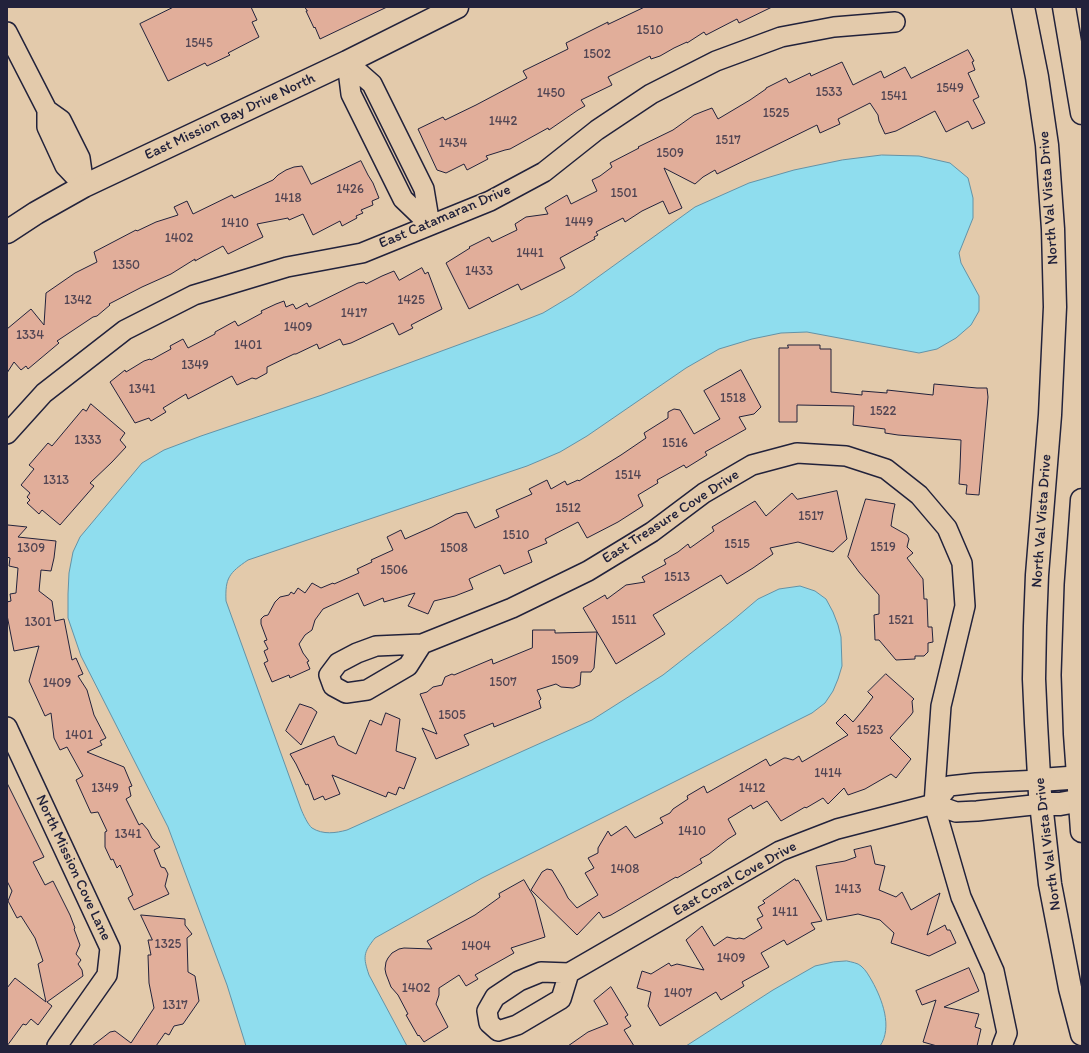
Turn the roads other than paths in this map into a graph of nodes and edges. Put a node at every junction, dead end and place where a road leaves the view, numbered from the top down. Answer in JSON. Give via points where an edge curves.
{"nodes":[{"id":1,"x":457,"y":7,"type":"edge"},
{"id":2,"x":1023,"y":7,"type":"edge"},
{"id":3,"x":1064,"y":7,"type":"edge"},
{"id":4,"x":895,"y":22,"type":"dead end"},
{"id":5,"x":7,"y":32,"type":"edge"},
{"id":6,"x":347,"y":62,"type":"junction"},
{"id":7,"x":1082,"y":113,"type":"edge"},
{"id":8,"x":84,"y":186,"type":"junction"},
{"id":9,"x":430,"y":225,"type":"junction"},
{"id":10,"x":7,"y":232,"type":"edge"},
{"id":11,"x":7,"y":434,"type":"edge"},
{"id":12,"x":1082,"y":500,"type":"edge"},
{"id":13,"x":422,"y":644,"type":"dead end"},
{"id":14,"x":7,"y":727,"type":"edge"},
{"id":15,"x":1080,"y":777,"type":"edge"},
{"id":16,"x":1040,"y":780,"type":"junction"},
{"id":17,"x":1081,"y":800,"type":"edge"},
{"id":18,"x":934,"y":804,"type":"junction"},
{"id":19,"x":1042,"y":804,"type":"junction"},
{"id":20,"x":1082,"y":832,"type":"edge"},
{"id":21,"x":569,"y":973,"type":"dead end"},
{"id":22,"x":1082,"y":1034,"type":"edge"},
{"id":23,"x":57,"y":1046,"type":"edge"},
{"id":24,"x":1002,"y":1046,"type":"edge"}],
"edges":[{"from":1,"to":6,"type":"main road","name":"East Mission Bay Drive North"},
{"from":2,"to":16,"type":"main road","name":"North Val Vista Drive","via":[[1047,145],[1055,307],[1035,626],[1034,686]]},
{"from":3,"to":7,"type":"main road"},
{"from":4,"to":9,"type":"street","name":"East Catamaran Drive","via":[[834,27],[781,37],[716,61],[651,94],[597,130],[544,172],[490,201]]},
{"from":5,"to":8,"type":"street","via":[[47,110],[46,127],[65,166]]},
{"from":6,"to":8,"type":"main road","name":"East Mission Bay Drive North"},
{"from":6,"to":9,"type":"street","via":[[351,94],[403,199]]},
{"from":8,"to":10,"type":"main road","name":"East Mission Bay Drive North","via":[[36,212]]},
{"from":9,"to":11,"type":"street","name":"East Catamaran Drive","via":[[362,252],[287,267],[194,295],[126,330],[44,393]]},
{"from":12,"to":15,"type":"main road","via":[[1073,675],[1075,734]]},
{"from":13,"to":18,"type":"street","name":"East Treasure Cove Drive","via":[[512,608],[588,571],[652,532],[704,493],[752,465],[797,453],[846,456],[886,469],[919,495],[947,528],[962,562],[965,606],[941,706]]},
{"from":14,"to":23,"type":"street","name":"North Mission Cove Lane","via":[[110,948],[107,975]]},
{"from":15,"to":16,"type":"main road"},
{"from":15,"to":17,"type":"main road"},
{"from":16,"to":18,"type":"street","via":[[949,786]]},
{"from":16,"to":19,"type":"main road","name":"North Val Vista Drive"},
{"from":17,"to":19,"type":"main road"},
{"from":17,"to":20,"type":"main road"},
{"from":18,"to":19,"type":"street","via":[[956,812]]},
{"from":18,"to":21,"type":"street","name":"East Coral Cove Drive","via":[[837,829],[780,851]]},
{"from":18,"to":24,"type":"street","name":"East Treasure Cove Drive","via":[[961,898],[994,971],[1007,1033]]},
{"from":19,"to":22,"type":"main road","name":"North Val Vista Drive","via":[[1050,884],[1070,988]]}]}
